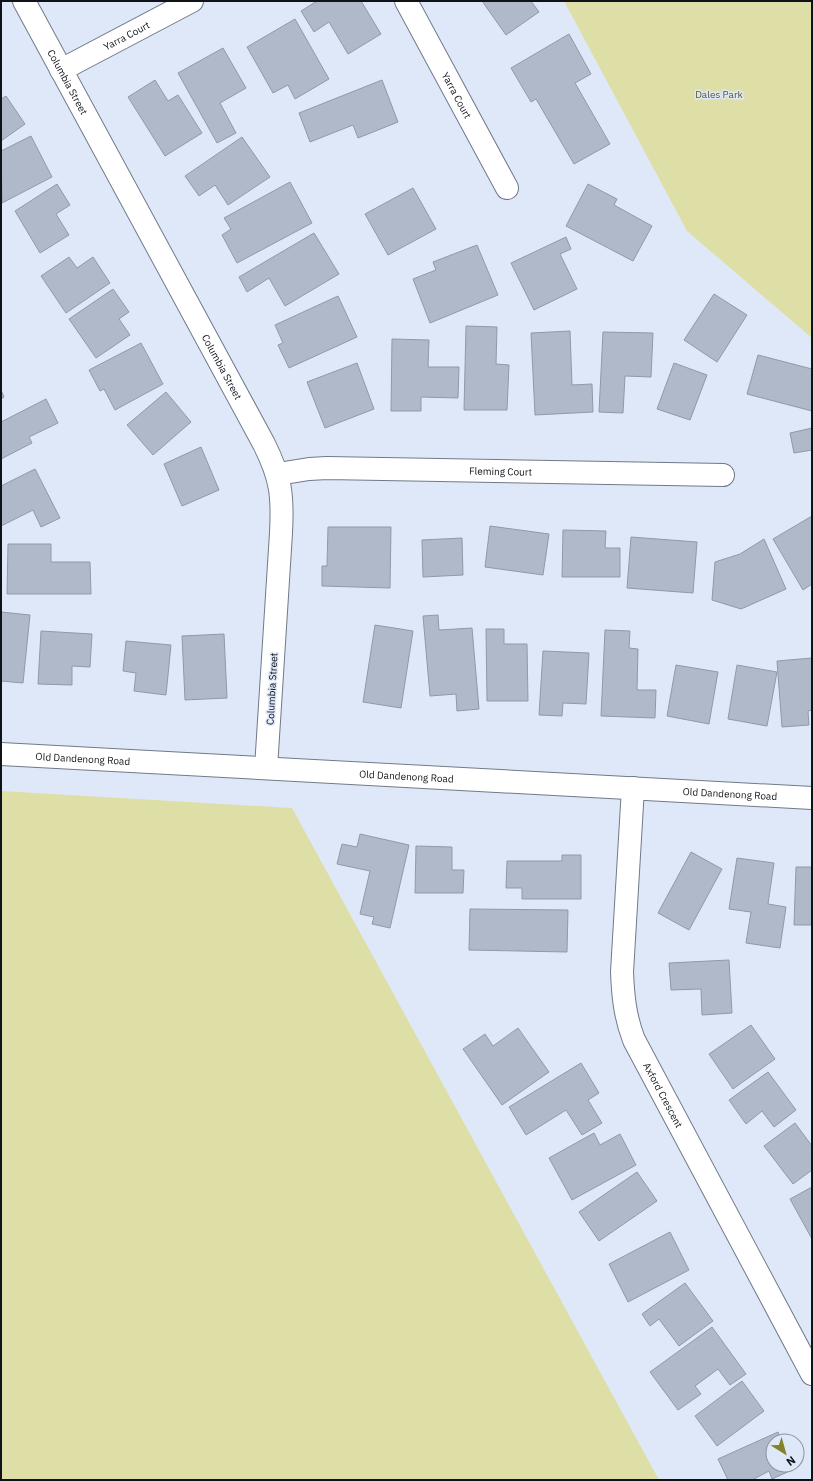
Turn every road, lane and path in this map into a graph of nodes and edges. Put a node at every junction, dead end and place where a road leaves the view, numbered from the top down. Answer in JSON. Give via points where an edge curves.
{"nodes":[{"id":1,"x":24,"y":1,"type":"edge"},
{"id":2,"x":192,"y":1,"type":"edge"},
{"id":3,"x":406,"y":1,"type":"edge"},
{"id":4,"x":61,"y":70,"type":"junction"},
{"id":5,"x":507,"y":188,"type":"dead end"},
{"id":6,"x":278,"y":474,"type":"junction"},
{"id":7,"x":723,"y":475,"type":"dead end"},
{"id":8,"x":1,"y":754,"type":"edge"},
{"id":9,"x":266,"y":768,"type":"junction"},
{"id":10,"x":634,"y":788,"type":"junction"},
{"id":11,"x":812,"y":798,"type":"edge"},
{"id":12,"x":812,"y":1374,"type":"edge"}],
"edges":[{"from":1,"to":4,"type":"street","name":"Columbia Street"},
{"from":2,"to":4,"type":"street","name":"Yarra Court"},
{"from":3,"to":5,"type":"street","name":"Yarra Court"},
{"from":4,"to":6,"type":"street","name":"Columbia Street"},
{"from":6,"to":7,"type":"street","name":"Fleming Court","via":[[327,468]]},
{"from":6,"to":9,"type":"street","name":"Columbia Street","via":[[282,526]]},
{"from":8,"to":9,"type":"street","name":"Old Dandenong Road"},
{"from":9,"to":10,"type":"street","name":"Old Dandenong Road"},
{"from":10,"to":11,"type":"street","name":"Old Dandenong Road"},
{"from":10,"to":12,"type":"street","name":"Axford Crescent","via":[[622,972],[626,1018],[634,1040]]}]}
